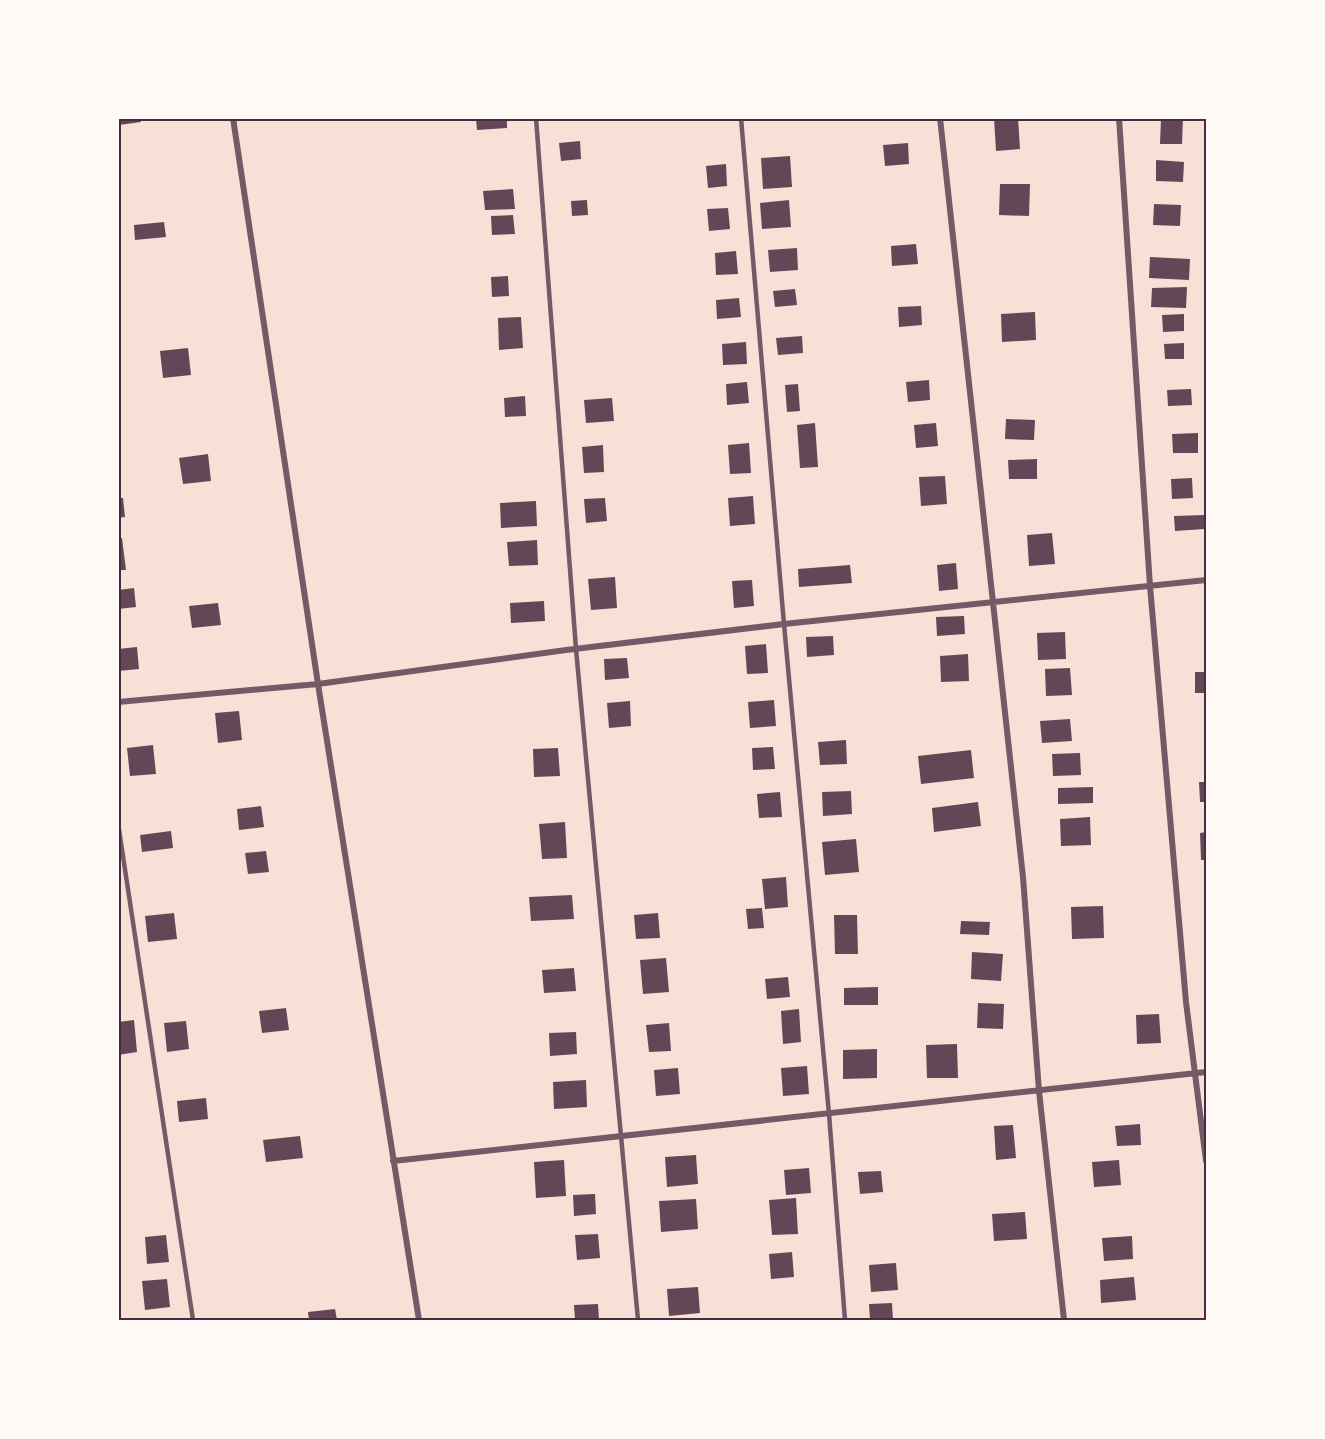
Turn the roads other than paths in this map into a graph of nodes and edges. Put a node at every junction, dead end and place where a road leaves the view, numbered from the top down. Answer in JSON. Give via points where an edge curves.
{"nodes":[{"id":1,"x":233,"y":118,"type":"edge"},
{"id":2,"x":536,"y":118,"type":"edge"},
{"id":3,"x":741,"y":118,"type":"edge"},
{"id":4,"x":940,"y":118,"type":"edge"},
{"id":5,"x":1119,"y":118,"type":"edge"},
{"id":6,"x":1206,"y":580,"type":"edge"},
{"id":7,"x":1150,"y":586,"type":"junction"},
{"id":8,"x":993,"y":602,"type":"junction"},
{"id":9,"x":784,"y":624,"type":"junction"},
{"id":10,"x":576,"y":649,"type":"junction"},
{"id":11,"x":318,"y":684,"type":"junction"},
{"id":12,"x":118,"y":702,"type":"edge"},
{"id":13,"x":118,"y":823,"type":"edge"},
{"id":14,"x":1206,"y":1072,"type":"edge"},
{"id":15,"x":1195,"y":1074,"type":"junction"},
{"id":16,"x":1039,"y":1091,"type":"junction"},
{"id":17,"x":829,"y":1114,"type":"junction"},
{"id":18,"x":621,"y":1136,"type":"junction"},
{"id":19,"x":393,"y":1161,"type":"junction"},
{"id":20,"x":1206,"y":1161,"type":"edge"},
{"id":21,"x":193,"y":1320,"type":"edge"},
{"id":22,"x":418,"y":1320,"type":"edge"},
{"id":23,"x":638,"y":1320,"type":"edge"},
{"id":24,"x":845,"y":1320,"type":"edge"},
{"id":25,"x":1064,"y":1320,"type":"edge"}],
"edges":[{"from":1,"to":11,"type":"street"},
{"from":2,"to":10,"type":"lane"},
{"from":3,"to":9,"type":"lane"},
{"from":4,"to":8,"type":"street"},
{"from":5,"to":7,"type":"street"},
{"from":6,"to":7,"type":"street"},
{"from":7,"to":8,"type":"street"},
{"from":7,"to":15,"type":"street"},
{"from":8,"to":9,"type":"street"},
{"from":8,"to":16,"type":"street","via":[[1023,877]]},
{"from":9,"to":10,"type":"street"},
{"from":9,"to":17,"type":"lane"},
{"from":10,"to":11,"type":"street"},
{"from":10,"to":18,"type":"lane"},
{"from":11,"to":12,"type":"street"},
{"from":11,"to":19,"type":"street"},
{"from":13,"to":21,"type":"lane"},
{"from":14,"to":15,"type":"street"},
{"from":15,"to":16,"type":"street"},
{"from":15,"to":20,"type":"street"},
{"from":16,"to":17,"type":"street"},
{"from":16,"to":25,"type":"street"},
{"from":17,"to":18,"type":"street"},
{"from":17,"to":24,"type":"lane"},
{"from":18,"to":19,"type":"street"},
{"from":18,"to":23,"type":"lane"},
{"from":19,"to":22,"type":"street"}]}
